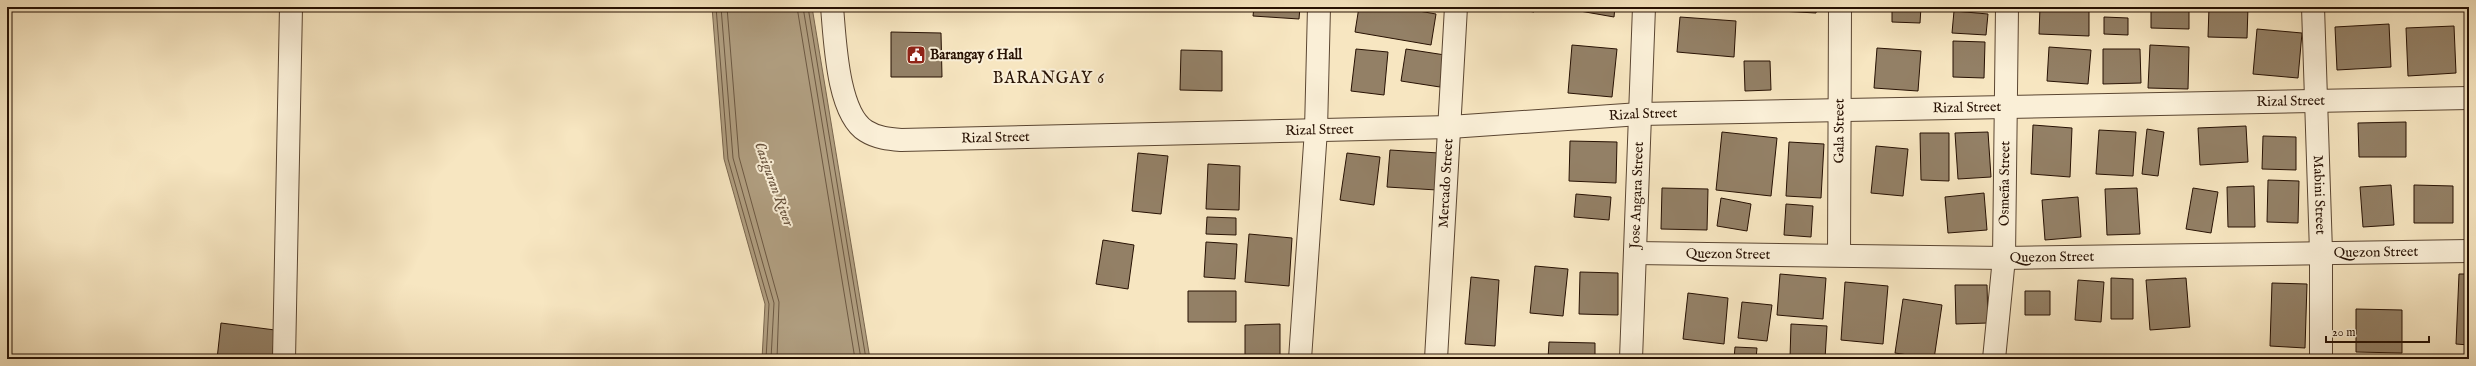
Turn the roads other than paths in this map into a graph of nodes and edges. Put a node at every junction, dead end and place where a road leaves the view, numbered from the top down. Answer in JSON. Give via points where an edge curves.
{"nodes":[{"id":1,"x":292,"y":7,"type":"edge"},
{"id":2,"x":832,"y":7,"type":"edge"},
{"id":3,"x":1319,"y":7,"type":"edge"},
{"id":4,"x":1456,"y":7,"type":"edge"},
{"id":5,"x":1644,"y":7,"type":"edge"},
{"id":6,"x":1840,"y":7,"type":"edge"},
{"id":7,"x":2007,"y":7,"type":"edge"},
{"id":8,"x":2313,"y":7,"type":"edge"},
{"id":9,"x":2469,"y":98,"type":"edge"},
{"id":10,"x":2317,"y":102,"type":"junction"},
{"id":11,"x":2006,"y":108,"type":"junction"},
{"id":12,"x":1840,"y":110,"type":"junction"},
{"id":13,"x":1640,"y":114,"type":"junction"},
{"id":14,"x":1450,"y":127,"type":"junction"},
{"id":15,"x":1316,"y":130,"type":"junction"},
{"id":16,"x":2469,"y":251,"type":"edge"},
{"id":17,"x":2321,"y":252,"type":"junction"},
{"id":18,"x":1635,"y":253,"type":"junction"},
{"id":19,"x":1839,"y":254,"type":"junction"},
{"id":20,"x":2004,"y":258,"type":"junction"},
{"id":21,"x":284,"y":359,"type":"edge"},
{"id":22,"x":1300,"y":359,"type":"edge"},
{"id":23,"x":1436,"y":359,"type":"edge"},
{"id":24,"x":1631,"y":359,"type":"edge"},
{"id":25,"x":1994,"y":359,"type":"edge"},
{"id":26,"x":2321,"y":359,"type":"edge"}],
"edges":[{"from":1,"to":21,"type":"street"},
{"from":2,"to":15,"type":"street","name":"Rizal Street","via":[[842,90],[853,119],[866,130],[882,138],[901,140]]},
{"from":3,"to":15,"type":"street"},
{"from":4,"to":14,"type":"street","name":"Mercado Street"},
{"from":5,"to":13,"type":"street","name":"Jose Angara Street"},
{"from":6,"to":12,"type":"street","name":"Gala Street"},
{"from":7,"to":11,"type":"street","name":"Osmeña Street"},
{"from":8,"to":10,"type":"street","name":"Mabini Street"},
{"from":9,"to":10,"type":"street","name":"Rizal Street"},
{"from":10,"to":11,"type":"street","name":"Rizal Street"},
{"from":10,"to":17,"type":"street","name":"Mabini Street"},
{"from":11,"to":12,"type":"street","name":"Rizal Street"},
{"from":11,"to":20,"type":"street","name":"Osmeña Street"},
{"from":12,"to":13,"type":"street","name":"Rizal Street"},
{"from":12,"to":19,"type":"street","name":"Gala Street"},
{"from":13,"to":14,"type":"street","name":"Rizal Street"},
{"from":13,"to":18,"type":"street","name":"Jose Angara Street"},
{"from":14,"to":15,"type":"street","name":"Rizal Street"},
{"from":14,"to":23,"type":"street","name":"Mercado Street"},
{"from":15,"to":22,"type":"street"},
{"from":16,"to":17,"type":"street","name":"Quezon Street"},
{"from":17,"to":20,"type":"street","name":"Quezon Street"},
{"from":17,"to":26,"type":"street","name":"Mabini Street"},
{"from":18,"to":19,"type":"street","name":"Quezon Street"},
{"from":18,"to":24,"type":"street","name":"Jose Angara Street"},
{"from":19,"to":20,"type":"street","name":"Quezon Street"},
{"from":20,"to":25,"type":"street","name":"Osmeña Street"}]}
